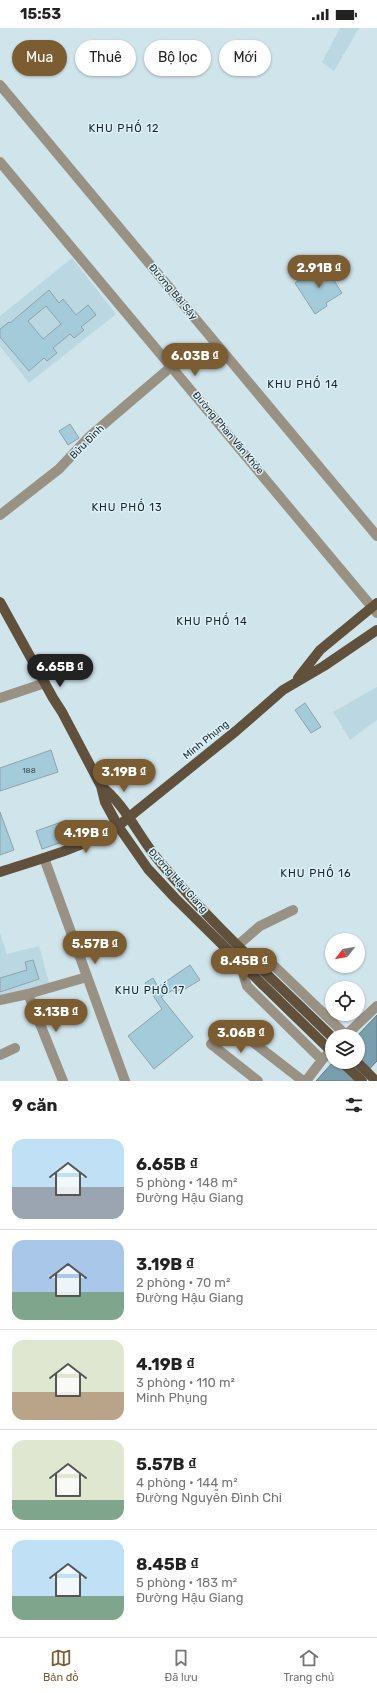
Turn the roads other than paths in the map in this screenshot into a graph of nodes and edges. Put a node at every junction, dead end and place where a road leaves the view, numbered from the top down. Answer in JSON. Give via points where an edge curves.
{"nodes":[{"id":1,"x":0,"y":85,"type":"edge"},
{"id":2,"x":0,"y":162,"type":"edge"},
{"id":3,"x":172,"y":366,"type":"junction"},
{"id":4,"x":0,"y":515,"type":"edge"},
{"id":5,"x":377,"y":536,"type":"edge"},
{"id":6,"x":0,"y":602,"type":"edge"},
{"id":7,"x":375,"y":607,"type":"edge"},
{"id":8,"x":377,"y":630,"type":"edge"},
{"id":9,"x":45,"y":683,"type":"junction"},
{"id":10,"x":294,"y":683,"type":"junction"},
{"id":11,"x":0,"y":698,"type":"edge"},
{"id":12,"x":101,"y":786,"type":"junction"},
{"id":13,"x":128,"y":818,"type":"junction"},
{"id":14,"x":118,"y":826,"type":"junction"},
{"id":15,"x":44,"y":858,"type":"junction"},
{"id":16,"x":0,"y":872,"type":"edge"},
{"id":17,"x":293,"y":910,"type":"dead end"},
{"id":18,"x":238,"y":946,"type":"junction"},
{"id":19,"x":243,"y":959,"type":"junction"},
{"id":20,"x":87,"y":977,"type":"junction"},
{"id":21,"x":28,"y":994,"type":"junction"},
{"id":22,"x":0,"y":1000,"type":"edge"},
{"id":23,"x":377,"y":1006,"type":"edge"},
{"id":24,"x":339,"y":1029,"type":"edge"},
{"id":25,"x":352,"y":1029,"type":"edge"},
{"id":26,"x":325,"y":1030,"type":"edge"},
{"id":27,"x":245,"y":1036,"type":"dead end"},
{"id":28,"x":211,"y":1044,"type":"dead end"},
{"id":29,"x":325,"y":1044,"type":"edge"},
{"id":30,"x":15,"y":1048,"type":"dead end"},
{"id":31,"x":0,"y":1055,"type":"edge"},
{"id":32,"x":325,"y":1057,"type":"edge"},
{"id":33,"x":322,"y":1060,"type":"junction"},
{"id":34,"x":349,"y":1069,"type":"edge"},
{"id":35,"x":364,"y":1069,"type":"edge"},
{"id":36,"x":377,"y":1073,"type":"edge"},
{"id":37,"x":63,"y":1081,"type":"edge"},
{"id":38,"x":125,"y":1081,"type":"edge"},
{"id":39,"x":258,"y":1081,"type":"edge"},
{"id":40,"x":305,"y":1081,"type":"edge"},
{"id":41,"x":362,"y":1081,"type":"edge"},
{"id":42,"x":369,"y":1081,"type":"edge"},
{"id":43,"x":376,"y":1081,"type":"edge"}],
"edges":[{"from":1,"to":5,"type":"street","name":"Đường Bãi Sậy"},
{"from":2,"to":3,"type":"street","name":"Đường Phan Văn Khỏe"},
{"from":3,"to":4,"type":"street","name":"Bửu Đình","via":[[90,436],[59,469]]},
{"from":3,"to":7,"type":"street","name":"Đường Phan Văn Khỏe"},
{"from":6,"to":9,"type":"main road","name":"Đường Hậu Giang"},
{"from":7,"to":10,"type":"main road","name":"Minh Phụng","via":[[320,650]]},
{"from":8,"to":10,"type":"main road","name":"Minh Phụng"},
{"from":9,"to":11,"type":"street"},
{"from":9,"to":12,"type":"main road","name":"Đường Hậu Giang"},
{"from":10,"to":13,"type":"main road","name":"Minh Phụng"},
{"from":12,"to":13,"type":"main road","name":"Đường Hậu Giang"},
{"from":12,"to":14,"type":"main road","name":"Đường Hậu Giang","via":[[105,802]]},
{"from":13,"to":14,"type":"main road","name":"Minh Phụng"},
{"from":13,"to":18,"type":"main road","name":"Đường Hậu Giang","via":[[159,862]]},
{"from":14,"to":15,"type":"main road","name":"Minh Phụng","via":[[98,837]]},
{"from":14,"to":19,"type":"main road","name":"Đường Hậu Giang","via":[[148,869],[175,898]]},
{"from":15,"to":16,"type":"main road","name":"Minh Phụng"},
{"from":15,"to":20,"type":"street"},
{"from":17,"to":18,"type":"street","via":[[260,926]]},
{"from":18,"to":19,"type":"main road","name":"Đường Hậu Giang"},
{"from":19,"to":24,"type":"street","via":[[268,960]]},
{"from":19,"to":26,"type":"main road","name":"Đường Hậu Giang","via":[[270,977]]},
{"from":19,"to":29,"type":"main road","name":"Đường Hậu Giang","bridge":true,"via":[[263,985]]},
{"from":19,"to":33,"type":"street","name":"Đường Hậu Giang","via":[[247,986]]},
{"from":20,"to":21,"type":"street"},
{"from":20,"to":38,"type":"street"},
{"from":21,"to":22,"type":"street"},
{"from":21,"to":37,"type":"street"},
{"from":23,"to":25,"type":"street"},
{"from":27,"to":40,"type":"street"},
{"from":28,"to":39,"type":"street"},
{"from":30,"to":31,"type":"street"},
{"from":32,"to":33,"type":"street"},
{"from":33,"to":40,"type":"street"},
{"from":34,"to":41,"type":"main road"},
{"from":35,"to":43,"type":"main road","bridge":true},
{"from":36,"to":42,"type":"street"}]}
